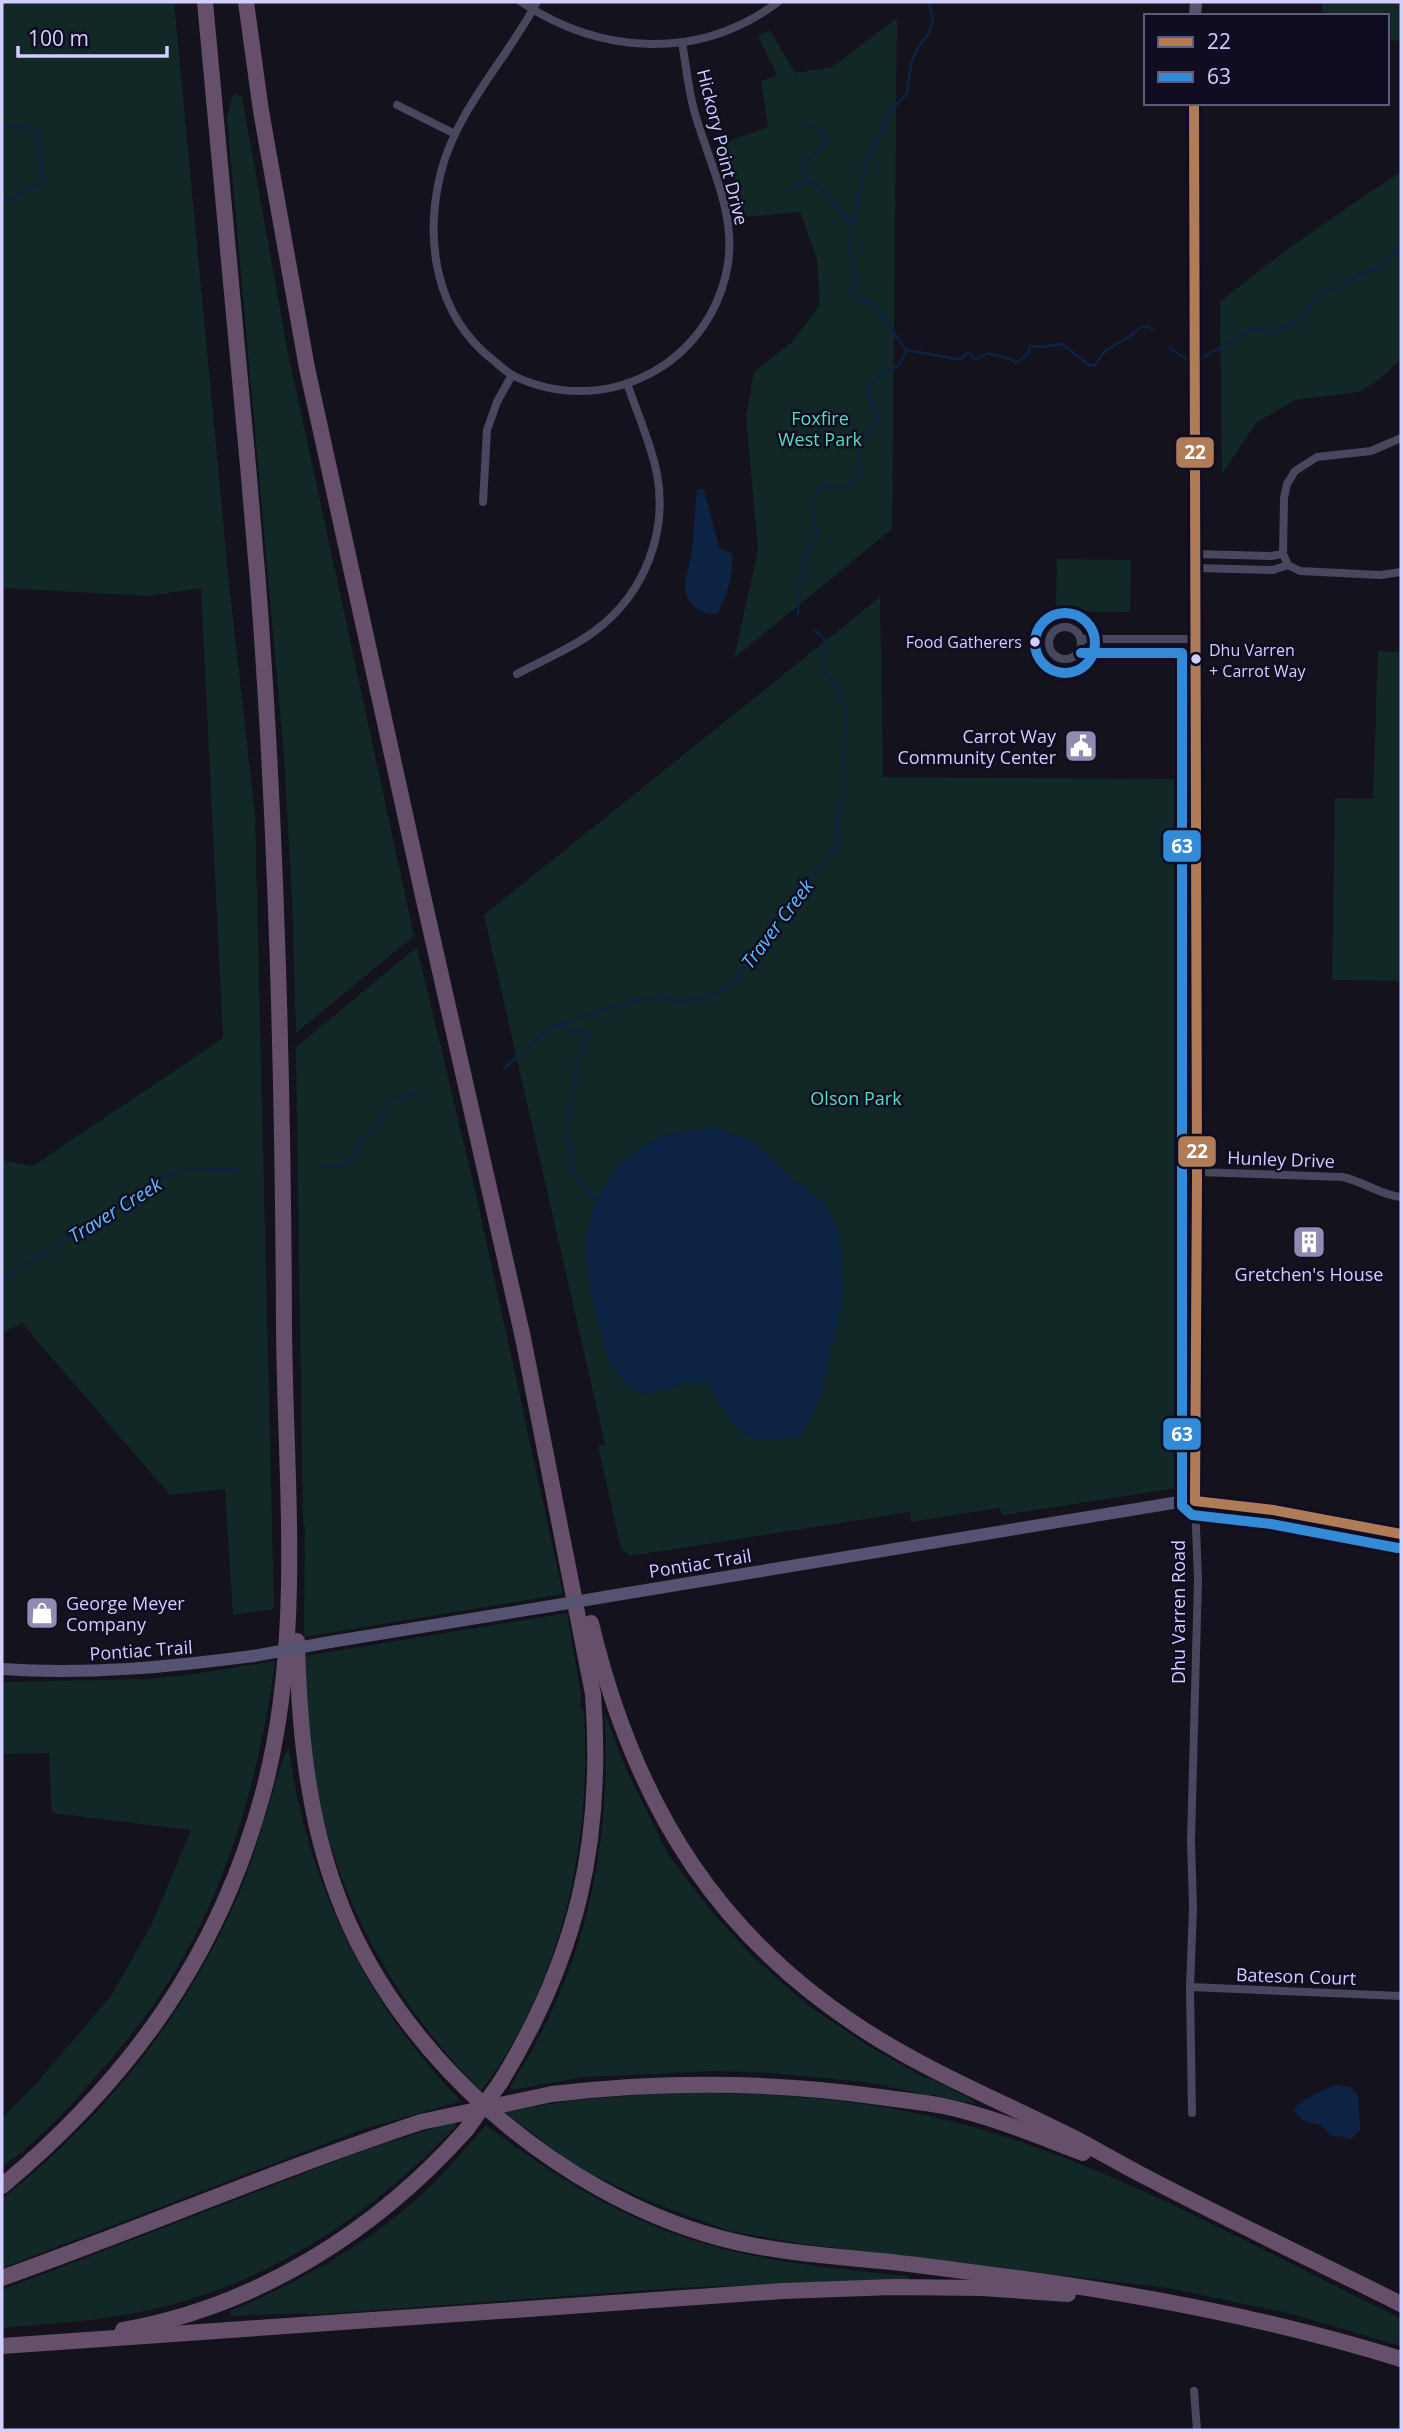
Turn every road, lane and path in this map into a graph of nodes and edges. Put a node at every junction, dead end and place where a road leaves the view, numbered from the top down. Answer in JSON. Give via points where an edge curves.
{"nodes":[{"id":1,"x":205,"y":2,"type":"edge"},
{"id":2,"x":246,"y":2,"type":"edge"},
{"id":3,"x":521,"y":2,"type":"edge"},
{"id":4,"x":778,"y":2,"type":"edge"},
{"id":5,"x":535,"y":6,"type":"edge"},
{"id":6,"x":682,"y":42,"type":"junction"},
{"id":7,"x":397,"y":105,"type":"dead end"},
{"id":8,"x":1194,"y":105,"type":"edge"},
{"id":9,"x":455,"y":134,"type":"junction"},
{"id":10,"x":512,"y":375,"type":"junction"},
{"id":11,"x":627,"y":383,"type":"junction"},
{"id":12,"x":1401,"y":438,"type":"edge"},
{"id":13,"x":483,"y":502,"type":"dead end"},
{"id":14,"x":1195,"y":554,"type":"junction"},
{"id":15,"x":1283,"y":554,"type":"junction"},
{"id":16,"x":1250,"y":556,"type":"junction"},
{"id":17,"x":1288,"y":565,"type":"junction"},
{"id":18,"x":1196,"y":568,"type":"junction"},
{"id":19,"x":1250,"y":569,"type":"junction"},
{"id":20,"x":1401,"y":572,"type":"edge"},
{"id":21,"x":1081,"y":639,"type":"junction"},
{"id":22,"x":1196,"y":639,"type":"junction"},
{"id":23,"x":517,"y":674,"type":"dead end"},
{"id":24,"x":1197,"y":1172,"type":"junction"},
{"id":25,"x":1401,"y":1197,"type":"edge"},
{"id":26,"x":284,"y":1264,"type":"junction"},
{"id":27,"x":523,"y":1338,"type":"junction"},
{"id":28,"x":1195,"y":1501,"type":"junction"},
{"id":29,"x":1401,"y":1534,"type":"edge"},
{"id":30,"x":2,"y":1669,"type":"edge"},
{"id":31,"x":1191,"y":1987,"type":"junction"},
{"id":32,"x":1401,"y":1996,"type":"edge"},
{"id":33,"x":1192,"y":2113,"type":"dead end"},
{"id":34,"x":1141,"y":2175,"type":"junction"},
{"id":35,"x":2,"y":2186,"type":"edge"},
{"id":36,"x":2,"y":2278,"type":"edge"},
{"id":37,"x":1134,"y":2296,"type":"junction"},
{"id":38,"x":1401,"y":2304,"type":"edge"},
{"id":39,"x":55,"y":2342,"type":"junction"},
{"id":40,"x":2,"y":2346,"type":"edge"},
{"id":41,"x":1401,"y":2359,"type":"edge"},
{"id":42,"x":1194,"y":2391,"type":"dead end"},
{"id":43,"x":1197,"y":2430,"type":"edge"}],
"edges":[{"from":1,"to":26,"type":"highway","via":[[258,586],[273,835]]},
{"from":2,"to":27,"type":"highway","via":[[307,368]]},
{"from":3,"to":5,"type":"street"},
{"from":4,"to":6,"type":"street","via":[[732,28]]},
{"from":5,"to":6,"type":"street","via":[[573,30],[597,38]]},
{"from":5,"to":9,"type":"street","name":"Hickory Point Drive"},
{"from":6,"to":11,"type":"street","name":"Hickory Point Drive","via":[[694,112],[727,213],[729,258],[719,297],[698,335],[669,361]]},
{"from":7,"to":9,"type":"street"},
{"from":8,"to":14,"type":"main road","name":"Dhu Varren Road"},
{"from":9,"to":10,"type":"street","name":"Hickory Point Drive","via":[[435,203],[439,278],[464,332]]},
{"from":10,"to":11,"type":"street","name":"Hickory Point Drive","via":[[569,391]]},
{"from":10,"to":13,"type":"street","via":[[487,430]]},
{"from":11,"to":23,"type":"street","via":[[659,484],[659,521],[651,556],[631,595],[611,618],[582,640]]},
{"from":12,"to":15,"type":"street","via":[[1361,453],[1317,457],[1295,471],[1284,498]]},
{"from":14,"to":16,"type":"street"},
{"from":14,"to":18,"type":"main road","name":"Dhu Varren Road"},
{"from":15,"to":16,"type":"street"},
{"from":15,"to":17,"type":"street"},
{"from":16,"to":19,"type":"street"},
{"from":17,"to":19,"type":"street"},
{"from":17,"to":20,"type":"street","via":[[1300,571],[1328,573]]},
{"from":18,"to":19,"type":"street"},
{"from":18,"to":22,"type":"main road","name":"Dhu Varren Road"},
{"from":21,"to":21,"type":"street","via":[[1076,631],[1062,627],[1053,632],[1049,647],[1054,656],[1069,659],[1080,649]]},
{"from":21,"to":22,"type":"street"},
{"from":22,"to":24,"type":"main road","name":"Dhu Varren Road"},
{"from":24,"to":25,"type":"street","name":"Hunley Drive","via":[[1342,1177]]},
{"from":24,"to":28,"type":"main road","name":"Dhu Varren Road"},
{"from":26,"to":35,"type":"highway","via":[[289,1623],[283,1690],[262,1798],[230,1889],[202,1948],[157,2023],[81,2115]]},
{"from":26,"to":37,"type":"highway","via":[[293,1393],[297,1672],[309,1791],[338,1899],[392,1999],[431,2051],[460,2084],[551,2159],[634,2205],[686,2227],[795,2253]]},
{"from":27,"to":34,"type":"highway","via":[[619,1722],[645,1786],[701,1879],[763,1950],[841,2015],[886,2044]]},
{"from":27,"to":39,"type":"highway","bridge":true,"via":[[587,1653],[597,1742],[590,1852],[581,1896],[557,1974],[538,2015],[500,2083],[466,2130],[438,2162],[342,2240],[248,2292],[204,2309]]},
{"from":28,"to":29,"type":"main road","name":"Pontiac Trail","via":[[1262,1508]]},
{"from":28,"to":30,"type":"main road","name":"Pontiac Trail","bridge":true,"via":[[253,1656],[122,1671]]},
{"from":28,"to":31,"type":"street","name":"Dhu Varren Road","via":[[1198,1580]]},
{"from":31,"to":32,"type":"street","name":"Bateson Court"},
{"from":31,"to":33,"type":"street","name":"Dhu Varren Road"},
{"from":34,"to":36,"type":"highway","bridge":true,"via":[[943,2106],[857,2094],[783,2086],[672,2084],[552,2094],[421,2122]]},
{"from":34,"to":38,"type":"highway"},
{"from":37,"to":39,"type":"highway","via":[[982,2288],[783,2291]]},
{"from":37,"to":41,"type":"highway","via":[[1251,2319]]},
{"from":39,"to":40,"type":"highway"},
{"from":42,"to":43,"type":"street"}]}
